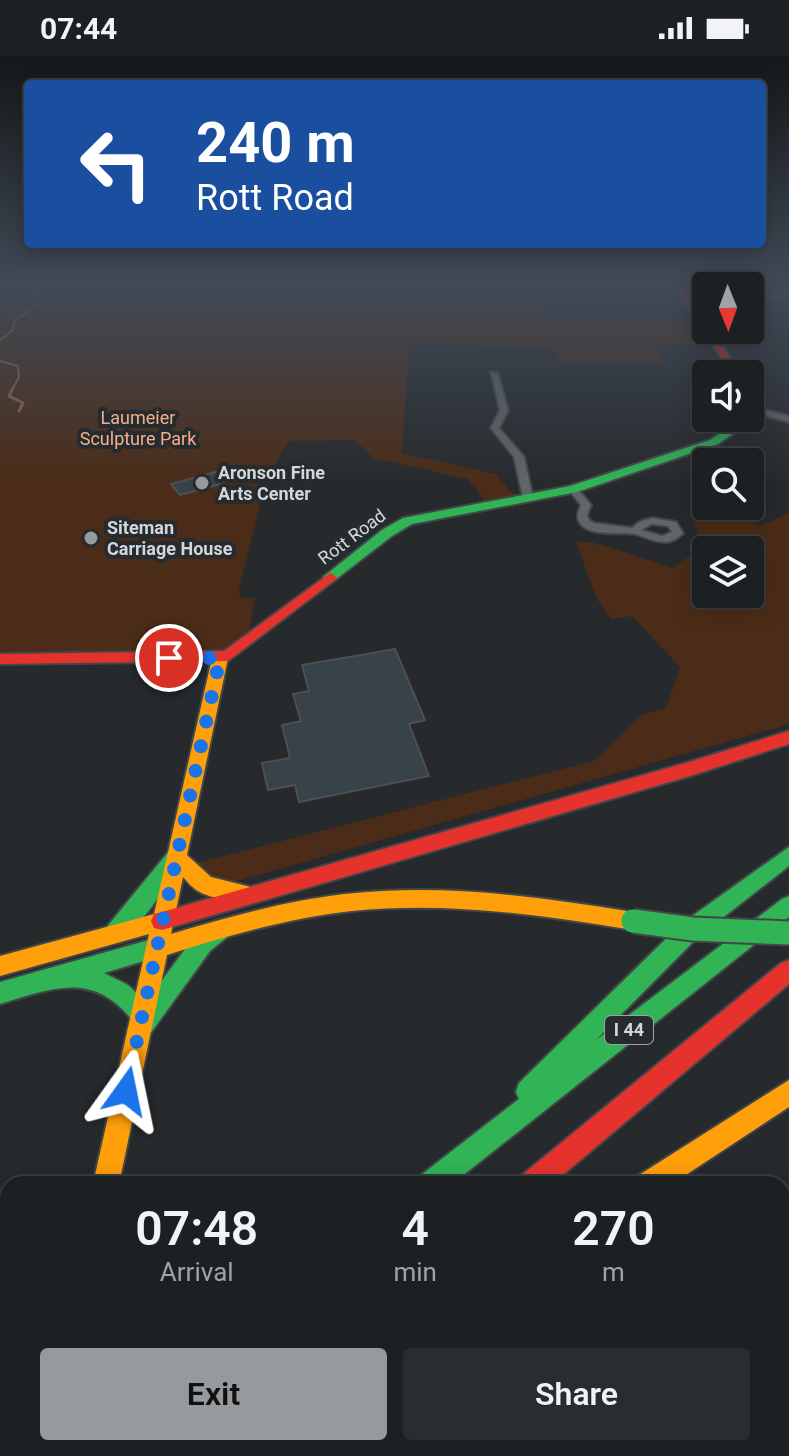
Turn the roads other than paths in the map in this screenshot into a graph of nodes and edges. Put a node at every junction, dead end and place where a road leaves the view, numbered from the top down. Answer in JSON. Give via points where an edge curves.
{"nodes":[{"id":1,"x":494,"y":374,"type":"dead end"},
{"id":2,"x":764,"y":413,"type":"edge"},
{"id":3,"x":789,"y":419,"type":"edge"},
{"id":4,"x":728,"y":432,"type":"edge"},
{"id":5,"x":573,"y":489,"type":"junction"},
{"id":6,"x":528,"y":498,"type":"junction"},
{"id":7,"x":634,"y":531,"type":"dead end"},
{"id":8,"x":220,"y":658,"type":"junction"},
{"id":9,"x":0,"y":659,"type":"edge"},
{"id":10,"x":789,"y":737,"type":"edge"},
{"id":11,"x":789,"y":855,"type":"edge"},
{"id":12,"x":176,"y":857,"type":"junction"},
{"id":13,"x":254,"y":894,"type":"junction"},
{"id":14,"x":789,"y":905,"type":"edge"},
{"id":15,"x":162,"y":921,"type":"junction"},
{"id":16,"x":220,"y":930,"type":"junction"},
{"id":17,"x":789,"y":933,"type":"edge"},
{"id":18,"x":111,"y":935,"type":"junction"},
{"id":19,"x":156,"y":948,"type":"junction"},
{"id":20,"x":0,"y":966,"type":"edge"},
{"id":21,"x":789,"y":970,"type":"edge"},
{"id":22,"x":58,"y":976,"type":"junction"},
{"id":23,"x":0,"y":993,"type":"edge"},
{"id":24,"x":140,"y":1022,"type":"junction"},
{"id":25,"x":789,"y":1092,"type":"edge"},
{"id":26,"x":468,"y":1154,"type":"junction"},
{"id":27,"x":108,"y":1176,"type":"edge"},
{"id":28,"x":440,"y":1176,"type":"edge"},
{"id":29,"x":541,"y":1176,"type":"edge"},
{"id":30,"x":660,"y":1176,"type":"edge"}],
"edges":[{"from":1,"to":6,"type":"street","via":[[504,410],[495,428],[519,457]]},
{"from":2,"to":3,"type":"street"},
{"from":4,"to":5,"type":"main road","name":"Rott Road","via":[[714,442]]},
{"from":5,"to":6,"type":"main road","name":"Rott Road"},
{"from":5,"to":7,"type":"street","via":[[586,505],[584,522],[607,531]]},
{"from":6,"to":8,"type":"main road","name":"Rott Road","via":[[400,526],[241,649]]},
{"from":8,"to":9,"type":"main road","name":"Rott Road"},
{"from":8,"to":12,"type":"main road"},
{"from":10,"to":13,"type":"main road"},
{"from":11,"to":26,"type":"main road","via":[[689,931]]},
{"from":12,"to":13,"type":"main road","via":[[197,883]]},
{"from":12,"to":15,"type":"main road"},
{"from":12,"to":18,"type":"main road"},
{"from":13,"to":15,"type":"main road"},
{"from":14,"to":26,"type":"main road","number":"I 44"},
{"from":15,"to":18,"type":"main road"},
{"from":15,"to":19,"type":"main road"},
{"from":16,"to":17,"type":"main road","bridge":true,"via":[[297,911],[409,898],[520,904],[693,929]]},
{"from":16,"to":19,"type":"main road"},
{"from":16,"to":24,"type":"main road","via":[[202,944]]},
{"from":18,"to":20,"type":"main road"},
{"from":19,"to":22,"type":"main road"},
{"from":19,"to":24,"type":"main road"},
{"from":21,"to":29,"type":"main road","number":"I 44"},
{"from":22,"to":23,"type":"main road"},
{"from":22,"to":24,"type":"main road","via":[[114,984],[126,994]]},
{"from":24,"to":27,"type":"main road"},
{"from":25,"to":30,"type":"main road"},
{"from":26,"to":28,"type":"main road","number":"I 44"}]}
